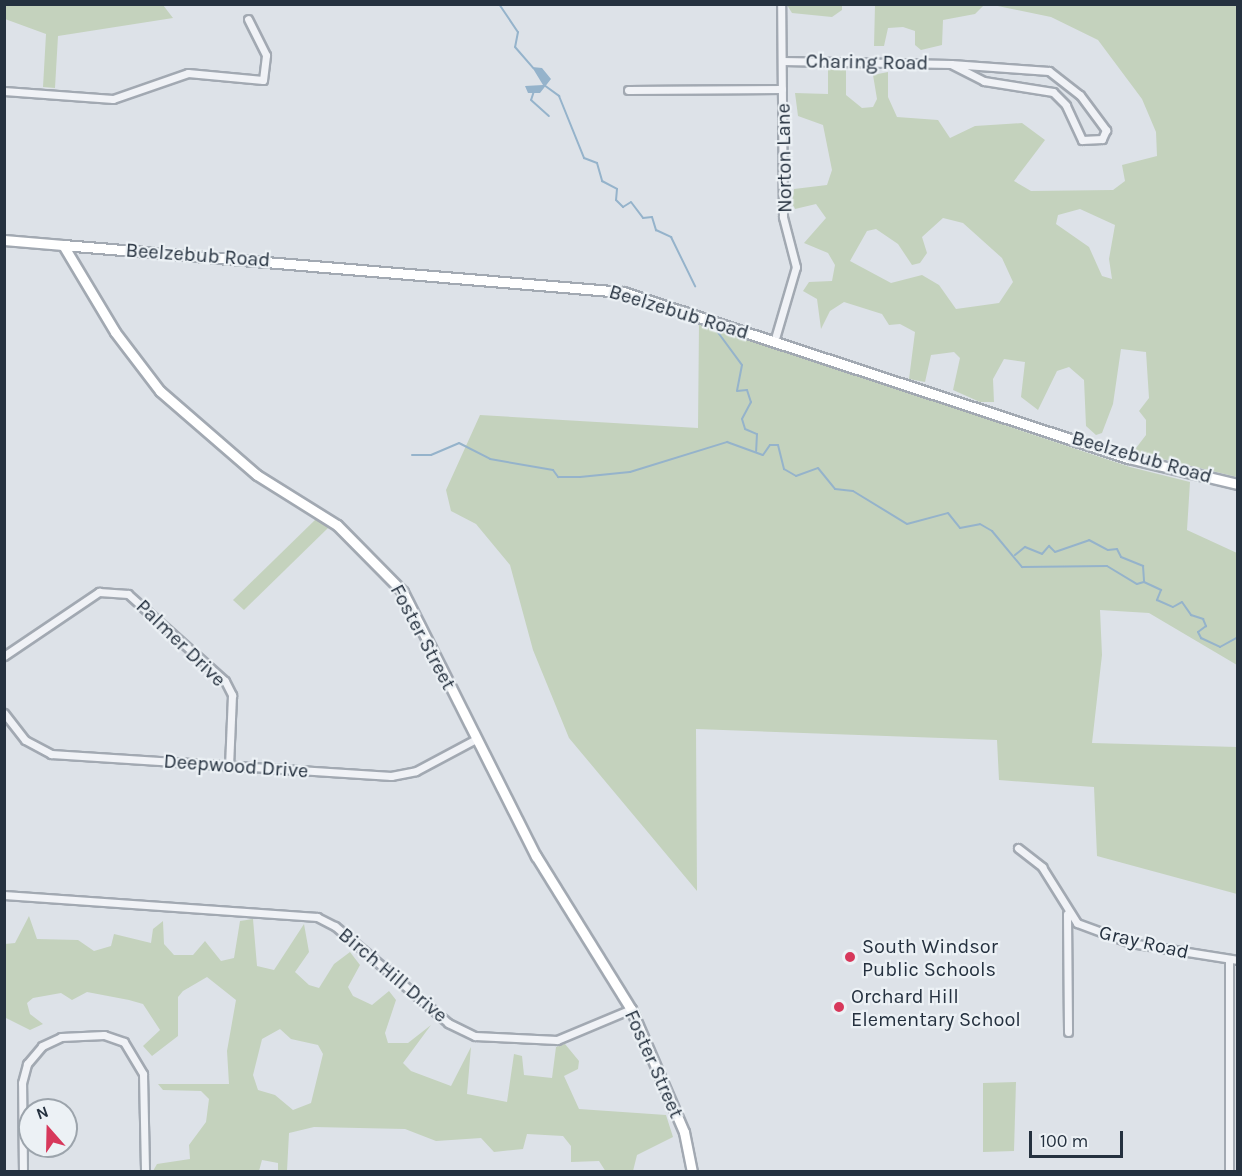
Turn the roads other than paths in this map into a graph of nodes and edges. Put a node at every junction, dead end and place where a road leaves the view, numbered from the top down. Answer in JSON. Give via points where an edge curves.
{"nodes":[{"id":1,"x":781,"y":4,"type":"edge"},
{"id":2,"x":248,"y":19,"type":"dead end"},
{"id":3,"x":782,"y":61,"type":"junction"},
{"id":4,"x":951,"y":64,"type":"junction"},
{"id":5,"x":782,"y":89,"type":"junction"},
{"id":6,"x":628,"y":90,"type":"dead end"},
{"id":7,"x":4,"y":91,"type":"edge"},
{"id":8,"x":4,"y":240,"type":"edge"},
{"id":9,"x":63,"y":245,"type":"junction"},
{"id":10,"x":774,"y":342,"type":"junction"},
{"id":11,"x":1238,"y":484,"type":"edge"},
{"id":12,"x":4,"y":656,"type":"edge"},
{"id":13,"x":4,"y":713,"type":"edge"},
{"id":14,"x":476,"y":739,"type":"junction"},
{"id":15,"x":229,"y":766,"type":"junction"},
{"id":16,"x":1018,"y":848,"type":"dead end"},
{"id":17,"x":4,"y":895,"type":"edge"},
{"id":18,"x":1068,"y":914,"type":"junction"},
{"id":19,"x":1229,"y":959,"type":"junction"},
{"id":20,"x":1238,"y":960,"type":"edge"},
{"id":21,"x":631,"y":1009,"type":"junction"},
{"id":22,"x":1068,"y":1032,"type":"dead end"},
{"id":23,"x":1229,"y":1105,"type":"junction"},
{"id":24,"x":1238,"y":1106,"type":"edge"},
{"id":25,"x":23,"y":1172,"type":"edge"},
{"id":26,"x":145,"y":1172,"type":"edge"},
{"id":27,"x":692,"y":1172,"type":"edge"},
{"id":28,"x":1229,"y":1172,"type":"edge"}],
"edges":[{"from":1,"to":3,"type":"street","name":"Norton Lane"},
{"from":2,"to":7,"type":"street","via":[[266,55],[263,80],[188,73],[113,99]]},
{"from":3,"to":4,"type":"street","name":"Charing Road"},
{"from":3,"to":5,"type":"street","name":"Norton Lane"},
{"from":4,"to":4,"type":"street","name":"Charing Road","via":[[984,81],[1053,92],[1066,105],[1082,140],[1102,139],[1106,130],[1080,95],[1049,71]]},
{"from":5,"to":6,"type":"street"},
{"from":5,"to":10,"type":"street","name":"Norton Lane","via":[[783,217],[796,267]]},
{"from":8,"to":9,"type":"street"},
{"from":9,"to":10,"type":"street","name":"Beelzebub Road","via":[[587,286],[653,300]]},
{"from":9,"to":14,"type":"street","name":"Foster Street","via":[[93,298],[160,391],[257,476],[337,525],[388,573]]},
{"from":10,"to":11,"type":"street","name":"Beelzebub Road","via":[[1128,458]]},
{"from":12,"to":15,"type":"street","name":"Palmer Drive","via":[[99,592],[128,594],[225,681],[232,695]]},
{"from":13,"to":15,"type":"street","name":"Deepwood Drive","via":[[25,740],[51,754]]},
{"from":14,"to":15,"type":"street","name":"Deepwood Drive","via":[[416,771],[391,776]]},
{"from":14,"to":21,"type":"street","name":"Foster Street","via":[[565,909]]},
{"from":16,"to":18,"type":"street","name":"Gray Road","via":[[1042,867]]},
{"from":17,"to":21,"type":"street","name":"Birch Hill Drive","via":[[317,917],[335,926],[448,1023],[475,1036],[557,1040]]},
{"from":18,"to":19,"type":"street","name":"Gray Road","via":[[1104,936]]},
{"from":18,"to":22,"type":"street"},
{"from":19,"to":20,"type":"street","name":"Gray Road"},
{"from":19,"to":23,"type":"street"},
{"from":21,"to":27,"type":"street","name":"Foster Street","via":[[684,1132]]},
{"from":23,"to":24,"type":"street"},
{"from":23,"to":28,"type":"street"},
{"from":25,"to":26,"type":"street","via":[[22,1083],[27,1064],[42,1046],[61,1037],[104,1035],[124,1042],[143,1074]]}]}
